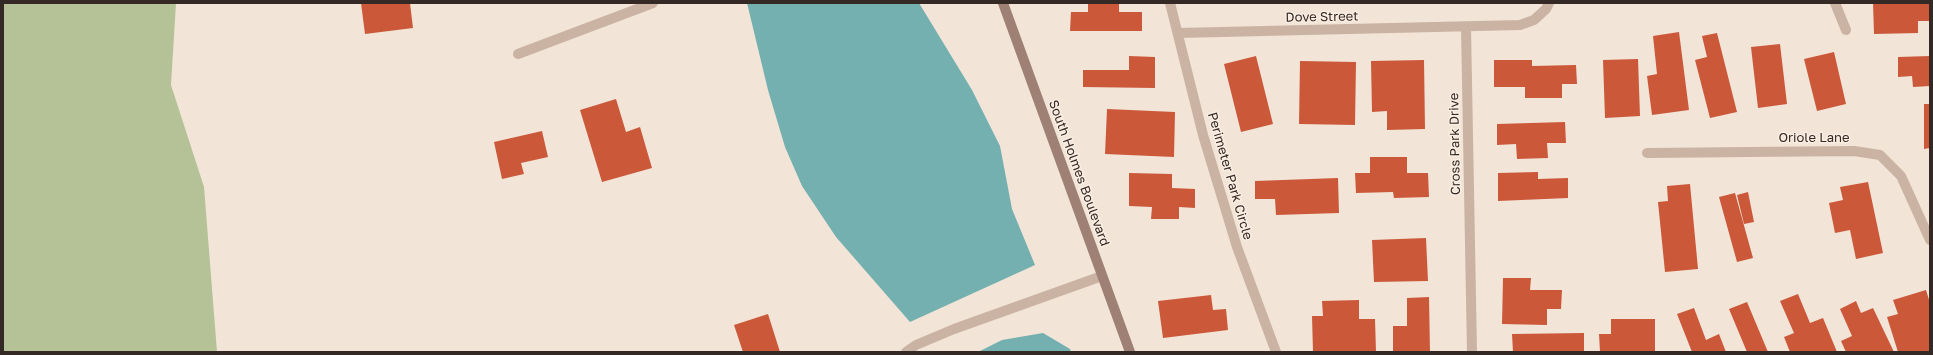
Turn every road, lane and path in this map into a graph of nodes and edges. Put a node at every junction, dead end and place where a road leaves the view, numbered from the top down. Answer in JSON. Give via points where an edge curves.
{"nodes":[{"id":1,"x":653,"y":3,"type":"edge"},
{"id":2,"x":1003,"y":3,"type":"edge"},
{"id":3,"x":1170,"y":3,"type":"edge"},
{"id":4,"x":1549,"y":3,"type":"edge"},
{"id":5,"x":1835,"y":3,"type":"edge"},
{"id":6,"x":1466,"y":27,"type":"junction"},
{"id":7,"x":1846,"y":30,"type":"dead end"},
{"id":8,"x":1178,"y":33,"type":"junction"},
{"id":9,"x":518,"y":54,"type":"dead end"},
{"id":10,"x":1647,"y":152,"type":"dead end"},
{"id":11,"x":1930,"y":240,"type":"edge"},
{"id":12,"x":1102,"y":276,"type":"junction"},
{"id":13,"x":906,"y":352,"type":"edge"},
{"id":14,"x":1130,"y":352,"type":"edge"},
{"id":15,"x":1276,"y":352,"type":"edge"},
{"id":16,"x":1472,"y":352,"type":"edge"}],
"edges":[{"from":1,"to":9,"type":"street"},
{"from":2,"to":12,"type":"main road","name":"South Holmes Boulevard"},
{"from":3,"to":8,"type":"street","name":"Perimeter Park Circle"},
{"from":4,"to":6,"type":"street","via":[[1534,20],[1520,25]]},
{"from":5,"to":7,"type":"street"},
{"from":6,"to":8,"type":"street","name":"Dove Street"},
{"from":6,"to":16,"type":"street","name":"Cross Park Drive"},
{"from":8,"to":15,"type":"street","name":"Perimeter Park Circle","via":[[1203,135],[1237,247]]},
{"from":10,"to":11,"type":"street","name":"Oriole Lane","via":[[1854,151],[1880,155],[1901,176]]},
{"from":12,"to":13,"type":"street","via":[[954,329]]},
{"from":12,"to":14,"type":"main road","name":"South Holmes Boulevard"}]}
